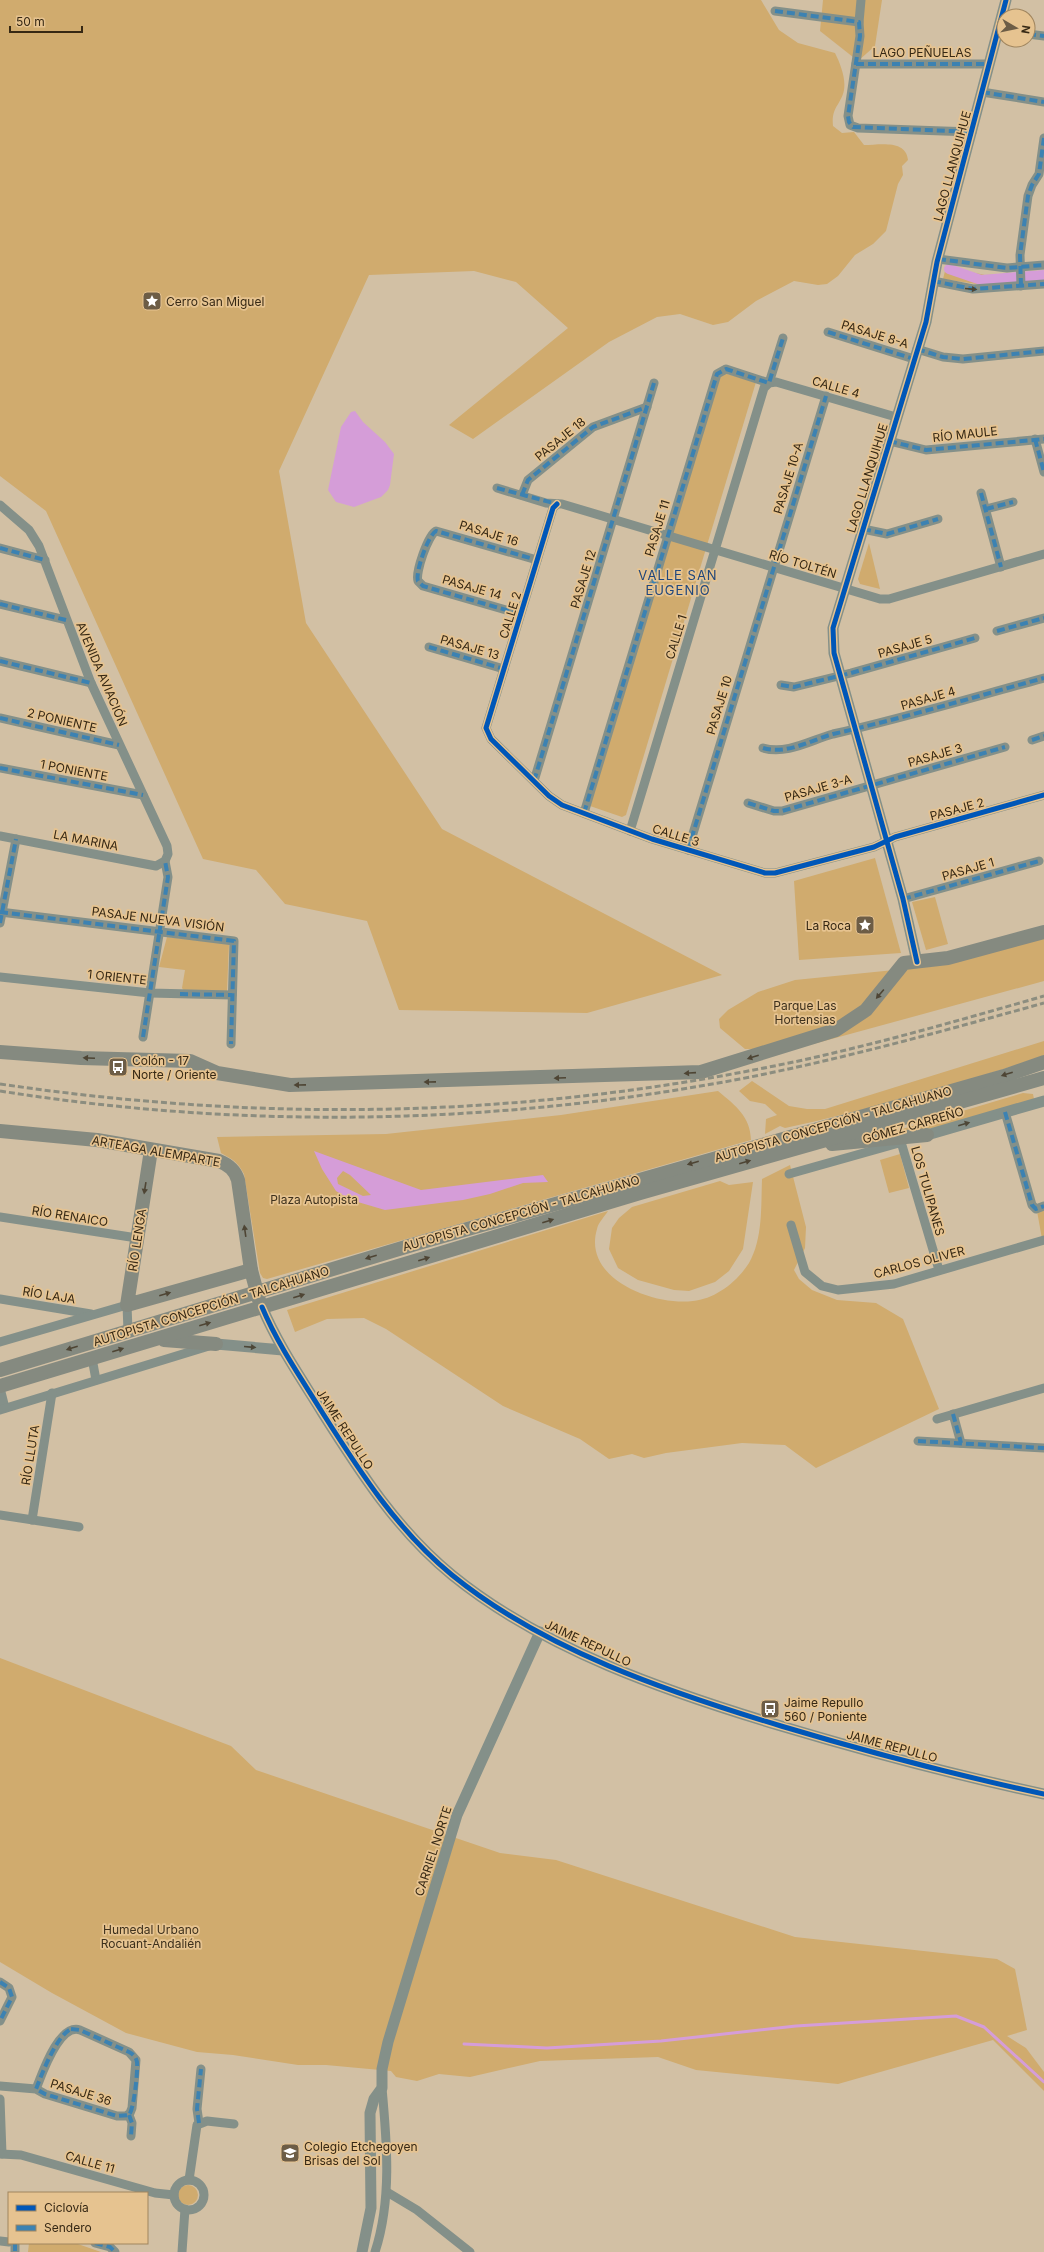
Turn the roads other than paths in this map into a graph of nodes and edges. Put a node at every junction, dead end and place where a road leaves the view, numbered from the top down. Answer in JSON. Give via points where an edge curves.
{"nodes":[{"id":1,"x":862,"y":0,"type":"edge"},
{"id":2,"x":775,"y":11,"type":"dead end"},
{"id":3,"x":859,"y":22,"type":"junction"},
{"id":4,"x":996,"y":44,"type":"edge"},
{"id":5,"x":856,"y":64,"type":"junction"},
{"id":6,"x":989,"y":64,"type":"junction"},
{"id":7,"x":982,"y":92,"type":"junction"},
{"id":8,"x":1044,"y":102,"type":"edge"},
{"id":9,"x":972,"y":132,"type":"junction"},
{"id":10,"x":1044,"y":138,"type":"edge"},
{"id":11,"x":1041,"y":175,"type":"edge"},
{"id":12,"x":938,"y":259,"type":"junction"},
{"id":13,"x":1044,"y":265,"type":"edge"},
{"id":14,"x":1019,"y":267,"type":"junction"},
{"id":15,"x":933,"y":281,"type":"junction"},
{"id":16,"x":1044,"y":284,"type":"edge"},
{"id":17,"x":1021,"y":286,"type":"junction"},
{"id":18,"x":828,"y":332,"type":"dead end"},
{"id":19,"x":783,"y":338,"type":"dead end"},
{"id":20,"x":1044,"y":351,"type":"edge"},
{"id":21,"x":916,"y":354,"type":"junction"},
{"id":22,"x":654,"y":383,"type":"dead end"},
{"id":23,"x":769,"y":383,"type":"junction"},
{"id":24,"x":826,"y":396,"type":"junction"},
{"id":25,"x":647,"y":407,"type":"junction"},
{"id":26,"x":896,"y":417,"type":"junction"},
{"id":27,"x":1040,"y":439,"type":"edge"},
{"id":28,"x":889,"y":441,"type":"junction"},
{"id":29,"x":1044,"y":472,"type":"edge"},
{"id":30,"x":497,"y":488,"type":"dead end"},
{"id":31,"x":980,"y":493,"type":"dead end"},
{"id":32,"x":522,"y":495,"type":"junction"},
{"id":33,"x":1013,"y":502,"type":"dead end"},
{"id":34,"x":556,"y":504,"type":"junction"},
{"id":35,"x":0,"y":505,"type":"edge"},
{"id":36,"x":986,"y":509,"type":"junction"},
{"id":37,"x":613,"y":519,"type":"junction"},
{"id":38,"x":938,"y":519,"type":"dead end"},
{"id":39,"x":863,"y":528,"type":"junction"},
{"id":40,"x":668,"y":536,"type":"junction"},
{"id":41,"x":0,"y":548,"type":"edge"},
{"id":42,"x":715,"y":550,"type":"junction"},
{"id":43,"x":1044,"y":554,"type":"edge"},
{"id":44,"x":45,"y":560,"type":"junction"},
{"id":45,"x":537,"y":560,"type":"junction"},
{"id":46,"x":1001,"y":566,"type":"junction"},
{"id":47,"x":774,"y":568,"type":"junction"},
{"id":48,"x":418,"y":581,"type":"joint"},
{"id":49,"x":844,"y":589,"type":"junction"},
{"id":50,"x":0,"y":604,"type":"edge"},
{"id":51,"x":520,"y":614,"type":"junction"},
{"id":52,"x":1044,"y":618,"type":"edge"},
{"id":53,"x":66,"y":620,"type":"junction"},
{"id":54,"x":998,"y":631,"type":"dead end"},
{"id":55,"x":975,"y":638,"type":"dead end"},
{"id":56,"x":429,"y":647,"type":"dead end"},
{"id":57,"x":0,"y":661,"type":"edge"},
{"id":58,"x":504,"y":669,"type":"junction"},
{"id":59,"x":841,"y":675,"type":"junction"},
{"id":60,"x":1044,"y":678,"type":"edge"},
{"id":61,"x":91,"y":683,"type":"junction"},
{"id":62,"x":781,"y":685,"type":"dead end"},
{"id":63,"x":0,"y":718,"type":"edge"},
{"id":64,"x":856,"y":730,"type":"junction"},
{"id":65,"x":487,"y":732,"type":"joint"},
{"id":66,"x":1044,"y":736,"type":"edge"},
{"id":67,"x":1032,"y":740,"type":"dead end"},
{"id":68,"x":119,"y":745,"type":"junction"},
{"id":69,"x":1005,"y":747,"type":"dead end"},
{"id":70,"x":763,"y":748,"type":"dead end"},
{"id":71,"x":0,"y":768,"type":"edge"},
{"id":72,"x":534,"y":781,"type":"junction"},
{"id":73,"x":871,"y":785,"type":"junction"},
{"id":74,"x":143,"y":795,"type":"junction"},
{"id":75,"x":1044,"y":795,"type":"edge"},
{"id":76,"x":748,"y":803,"type":"dead end"},
{"id":77,"x":584,"y":813,"type":"junction"},
{"id":78,"x":630,"y":831,"type":"junction"},
{"id":79,"x":0,"y":836,"type":"edge"},
{"id":80,"x":16,"y":839,"type":"junction"},
{"id":81,"x":887,"y":841,"type":"junction"},
{"id":82,"x":688,"y":850,"type":"junction"},
{"id":83,"x":165,"y":861,"type":"junction"},
{"id":84,"x":1039,"y":861,"type":"dead end"},
{"id":85,"x":903,"y":899,"type":"junction"},
{"id":86,"x":1,"y":912,"type":"edge"},
{"id":87,"x":0,"y":923,"type":"edge"},
{"id":88,"x":160,"y":932,"type":"junction"},
{"id":89,"x":1044,"y":932,"type":"edge"},
{"id":90,"x":910,"y":963,"type":"junction"},
{"id":91,"x":0,"y":977,"type":"edge"},
{"id":92,"x":150,"y":993,"type":"junction"},
{"id":93,"x":232,"y":995,"type":"junction"},
{"id":94,"x":143,"y":1037,"type":"dead end"},
{"id":95,"x":231,"y":1044,"type":"dead end"},
{"id":96,"x":0,"y":1052,"type":"edge"},
{"id":97,"x":1044,"y":1062,"type":"edge"},
{"id":98,"x":1044,"y":1078,"type":"edge"},
{"id":99,"x":1044,"y":1101,"type":"edge"},
{"id":100,"x":1005,"y":1112,"type":"junction"},
{"id":101,"x":0,"y":1131,"type":"edge"},
{"id":102,"x":927,"y":1135,"type":"junction"},
{"id":103,"x":901,"y":1142,"type":"junction"},
{"id":104,"x":792,"y":1148,"type":"junction"},
{"id":105,"x":151,"y":1150,"type":"junction"},
{"id":106,"x":789,"y":1174,"type":"dead end"},
{"id":107,"x":1044,"y":1206,"type":"edge"},
{"id":108,"x":0,"y":1217,"type":"edge"},
{"id":109,"x":791,"y":1225,"type":"dead end"},
{"id":110,"x":137,"y":1238,"type":"junction"},
{"id":111,"x":1044,"y":1240,"type":"edge"},
{"id":112,"x":250,"y":1270,"type":"junction"},
{"id":113,"x":939,"y":1270,"type":"junction"},
{"id":114,"x":256,"y":1292,"type":"junction"},
{"id":115,"x":0,"y":1299,"type":"edge"},
{"id":116,"x":127,"y":1305,"type":"junction"},
{"id":117,"x":262,"y":1307,"type":"junction"},
{"id":118,"x":95,"y":1314,"type":"junction"},
{"id":119,"x":128,"y":1331,"type":"junction"},
{"id":120,"x":154,"y":1340,"type":"junction"},
{"id":121,"x":0,"y":1342,"type":"edge"},
{"id":122,"x":216,"y":1344,"type":"junction"},
{"id":123,"x":283,"y":1350,"type":"junction"},
{"id":124,"x":92,"y":1358,"type":"junction"},
{"id":125,"x":0,"y":1370,"type":"edge"},
{"id":126,"x":96,"y":1380,"type":"junction"},
{"id":127,"x":0,"y":1387,"type":"edge"},
{"id":128,"x":1044,"y":1388,"type":"edge"},
{"id":129,"x":52,"y":1393,"type":"junction"},
{"id":130,"x":2,"y":1409,"type":"edge"},
{"id":131,"x":953,"y":1414,"type":"junction"},
{"id":132,"x":937,"y":1419,"type":"dead end"},
{"id":133,"x":918,"y":1441,"type":"dead end"},
{"id":134,"x":961,"y":1443,"type":"junction"},
{"id":135,"x":1044,"y":1448,"type":"edge"},
{"id":136,"x":0,"y":1514,"type":"edge"},
{"id":137,"x":32,"y":1520,"type":"junction"},
{"id":138,"x":79,"y":1527,"type":"dead end"},
{"id":139,"x":540,"y":1632,"type":"junction"},
{"id":140,"x":1044,"y":1794,"type":"edge"},
{"id":141,"x":0,"y":1982,"type":"edge"},
{"id":142,"x":0,"y":2021,"type":"edge"},
{"id":143,"x":201,"y":2069,"type":"dead end"},
{"id":144,"x":0,"y":2086,"type":"edge"},
{"id":145,"x":382,"y":2088,"type":"junction"},
{"id":146,"x":36,"y":2089,"type":"junction"},
{"id":147,"x":0,"y":2099,"type":"edge"},
{"id":148,"x":128,"y":2115,"type":"junction"},
{"id":149,"x":199,"y":2123,"type":"junction"},
{"id":150,"x":234,"y":2124,"type":"dead end"},
{"id":151,"x":130,"y":2136,"type":"dead end"},
{"id":152,"x":1,"y":2154,"type":"edge"},
{"id":153,"x":189,"y":2180,"type":"junction"},
{"id":154,"x":387,"y":2192,"type":"junction"},
{"id":155,"x":174,"y":2194,"type":"junction"},
{"id":156,"x":185,"y":2209,"type":"junction"},
{"id":157,"x":99,"y":2244,"type":"edge"},
{"id":158,"x":115,"y":2252,"type":"edge"},
{"id":159,"x":182,"y":2252,"type":"edge"},
{"id":160,"x":362,"y":2252,"type":"edge"},
{"id":161,"x":375,"y":2252,"type":"edge"},
{"id":162,"x":470,"y":2252,"type":"edge"}],
"edges":[{"from":1,"to":3,"type":"street"},
{"from":2,"to":3,"type":"street"},
{"from":3,"to":5,"type":"street"},
{"from":4,"to":6,"type":"street","name":"LAGO LLANQUIHUE"},
{"from":5,"to":6,"type":"street","name":"LAGO PEÑUELAS"},
{"from":5,"to":9,"type":"street","via":[[848,116],[853,127]]},
{"from":6,"to":7,"type":"street","name":"LAGO LLANQUIHUE"},
{"from":7,"to":8,"type":"street"},
{"from":7,"to":9,"type":"street","name":"LAGO LLANQUIHUE"},
{"from":9,"to":12,"type":"street","name":"LAGO LLANQUIHUE"},
{"from":10,"to":11,"type":"street"},
{"from":11,"to":14,"type":"street","via":[[1032,185],[1028,196]]},
{"from":12,"to":14,"type":"street","via":[[986,266]]},
{"from":12,"to":15,"type":"street","name":"LAGO LLANQUIHUE"},
{"from":13,"to":14,"type":"street"},
{"from":14,"to":17,"type":"street"},
{"from":15,"to":17,"type":"street","one_way":true,"via":[[973,289]]},
{"from":15,"to":21,"type":"street","name":"LAGO LLANQUIHUE","via":[[927,317]]},
{"from":16,"to":17,"type":"street"},
{"from":18,"to":21,"type":"street","name":"PASAJE 8-A"},
{"from":19,"to":23,"type":"street","name":"CALLE 1"},
{"from":20,"to":21,"type":"street","name":"PASAJE 8-A","via":[[955,359]]},
{"from":21,"to":26,"type":"street","name":"LAGO LLANQUIHUE"},
{"from":22,"to":25,"type":"street","name":"PASAJE 12"},
{"from":23,"to":24,"type":"street","name":"CALLE 4","via":[[776,382]]},
{"from":23,"to":40,"type":"street","name":"PASAJE 11","via":[[726,369],[717,374]]},
{"from":23,"to":42,"type":"street","name":"CALLE 1","via":[[762,391]]},
{"from":24,"to":26,"type":"street","name":"CALLE 4"},
{"from":24,"to":47,"type":"street","name":"PASAJE 10-A"},
{"from":25,"to":32,"type":"street","name":"PASAJE 18","via":[[593,427],[528,480]]},
{"from":25,"to":37,"type":"street","name":"PASAJE 12"},
{"from":26,"to":28,"type":"street","name":"LAGO LLANQUIHUE"},
{"from":27,"to":28,"type":"street","name":"RÍO MAULE","via":[[926,450]]},
{"from":27,"to":29,"type":"street"},
{"from":28,"to":39,"type":"street","name":"LAGO LLANQUIHUE"},
{"from":30,"to":32,"type":"street","name":"RÍO TOLTÉN"},
{"from":31,"to":36,"type":"street"},
{"from":32,"to":34,"type":"street","name":"RÍO TOLTÉN"},
{"from":33,"to":36,"type":"street"},
{"from":34,"to":37,"type":"street","name":"RÍO TOLTÉN"},
{"from":34,"to":45,"type":"street","name":"CALLE 2"},
{"from":35,"to":44,"type":"street","name":"AVENIDA AVIACIÓN","via":[[33,534]]},
{"from":36,"to":46,"type":"street"},
{"from":37,"to":40,"type":"street","name":"RÍO TOLTÉN"},
{"from":37,"to":72,"type":"street","name":"PASAJE 12"},
{"from":38,"to":39,"type":"street","via":[[887,534]]},
{"from":39,"to":49,"type":"street","name":"LAGO LLANQUIHUE"},
{"from":40,"to":42,"type":"street","name":"RÍO TOLTÉN"},
{"from":40,"to":77,"type":"street","name":"PASAJE 11"},
{"from":41,"to":44,"type":"street"},
{"from":42,"to":47,"type":"street","name":"RÍO TOLTÉN"},
{"from":42,"to":78,"type":"street","name":"CALLE 1"},
{"from":43,"to":46,"type":"street","name":"RÍO TOLTÉN"},
{"from":44,"to":53,"type":"street","name":"AVENIDA AVIACIÓN"},
{"from":45,"to":48,"type":"street","name":"PASAJE 16","via":[[442,531],[434,532],[429,537],[417,576]]},
{"from":45,"to":51,"type":"street","name":"CALLE 2"},
{"from":46,"to":49,"type":"street","name":"RÍO TOLTÉN","via":[[889,599]]},
{"from":47,"to":49,"type":"street","name":"RÍO TOLTÉN"},
{"from":47,"to":82,"type":"street","name":"PASAJE 10"},
{"from":48,"to":51,"type":"street","name":"PASAJE 14","via":[[423,586]]},
{"from":49,"to":59,"type":"street","name":"LAGO LLANQUIHUE","via":[[833,636]]},
{"from":50,"to":53,"type":"street"},
{"from":51,"to":58,"type":"street","name":"CALLE 2"},
{"from":52,"to":54,"type":"street"},
{"from":53,"to":61,"type":"street","name":"AVENIDA AVIACIÓN"},
{"from":55,"to":59,"type":"street","name":"PASAJE 5"},
{"from":56,"to":58,"type":"street","name":"PASAJE 13"},
{"from":57,"to":61,"type":"street"},
{"from":58,"to":65,"type":"street","name":"CALLE 2","via":[[487,723]]},
{"from":59,"to":62,"type":"street","name":"PASAJE 5","via":[[794,687]]},
{"from":59,"to":64,"type":"street","name":"LAGO LLANQUIHUE"},
{"from":60,"to":64,"type":"street","name":"PASAJE 4"},
{"from":61,"to":68,"type":"street","name":"AVENIDA AVIACIÓN"},
{"from":63,"to":68,"type":"street","name":"2 PONIENTE"},
{"from":64,"to":70,"type":"street","name":"PASAJE 4","via":[[832,734],[785,749]]},
{"from":64,"to":73,"type":"street","name":"LAGO LLANQUIHUE"},
{"from":65,"to":72,"type":"street","name":"CALLE 3"},
{"from":66,"to":67,"type":"street"},
{"from":68,"to":74,"type":"street","name":"AVENIDA AVIACIÓN"},
{"from":69,"to":73,"type":"street","name":"PASAJE 3"},
{"from":71,"to":74,"type":"street","name":"1 PONIENTE"},
{"from":72,"to":77,"type":"street","name":"CALLE 3","via":[[558,802]]},
{"from":73,"to":76,"type":"street","name":"PASAJE 3-A","via":[[782,811],[774,812]]},
{"from":73,"to":81,"type":"street","name":"LAGO LLANQUIHUE"},
{"from":74,"to":83,"type":"street","name":"AVENIDA AVIACIÓN","via":[[167,846],[168,854]]},
{"from":75,"to":81,"type":"street","name":"PASAJE 2"},
{"from":77,"to":78,"type":"street","name":"CALLE 3"},
{"from":78,"to":82,"type":"street","name":"CALLE 3"},
{"from":79,"to":80,"type":"street","name":"LA MARINA"},
{"from":80,"to":83,"type":"street","name":"LA MARINA","via":[[152,865],[159,865]]},
{"from":80,"to":86,"type":"street"},
{"from":81,"to":82,"type":"street","name":"CALLE 3","via":[[874,847],[775,873],[765,873]]},
{"from":81,"to":85,"type":"street","name":"LAGO LLANQUIHUE"},
{"from":83,"to":88,"type":"street","name":"AVENIDA AVIACIÓN","via":[[168,876]]},
{"from":84,"to":85,"type":"street","name":"PASAJE 1"},
{"from":85,"to":90,"type":"street","name":"LAGO LLANQUIHUE"},
{"from":86,"to":87,"type":"street"},
{"from":86,"to":88,"type":"street","name":"PASAJE NUEVA VISIÓN"},
{"from":88,"to":92,"type":"street","name":"AVENIDA AVIACIÓN"},
{"from":88,"to":93,"type":"street","name":"PASAJE NUEVA VISIÓN","via":[[234,941]]},
{"from":89,"to":90,"type":"main road","via":[[948,958]]},
{"from":90,"to":96,"type":"main road","one_way":true,"via":[[866,1010],[836,1030],[701,1072],[290,1085],[217,1073],[190,1061]]},
{"from":91,"to":92,"type":"street","name":"1 ORIENTE"},
{"from":92,"to":93,"type":"street","name":"1 ORIENTE"},
{"from":92,"to":94,"type":"street","name":"AVENIDA AVIACIÓN"},
{"from":93,"to":95,"type":"street","name":"PASAJE NUEVA VISIÓN"},
{"from":97,"to":114,"type":"main road","name":"AUTOPISTA CONCEPCIÓN - TALCAHUANO","one_way":true,"via":[[1004,1076],[589,1193]]},
{"from":98,"to":104,"type":"main road"},
{"from":99,"to":100,"type":"street","name":"GÓMEZ CARREÑO"},
{"from":102,"to":100,"type":"street","name":"GÓMEZ CARREÑO","one_way":true},
{"from":100,"to":107,"type":"street","via":[[1034,1208]]},
{"from":101,"to":105,"type":"main road","name":"ARTEAGA ALEMPARTE","via":[[81,1138]]},
{"from":102,"to":103,"type":"street","name":"GÓMEZ CARREÑO"},
{"from":102,"to":104,"type":"main road"},
{"from":103,"to":106,"type":"street","name":"GÓMEZ CARREÑO"},
{"from":103,"to":113,"type":"street","name":"LOS TULIPANES"},
{"from":117,"to":104,"type":"main road","name":"AUTOPISTA CONCEPCIÓN - TALCAHUANO","one_way":true},
{"from":105,"to":110,"type":"main road","name":"RÍO LENGA","one_way":true},
{"from":112,"to":105,"type":"main road","name":"ARTEAGA ALEMPARTE","one_way":true,"via":[[238,1180],[233,1170],[219,1161]]},
{"from":108,"to":110,"type":"street","name":"RÍO RENAICO"},
{"from":109,"to":113,"type":"street","name":"CARLOS OLIVER","via":[[804,1272],[822,1286],[838,1290],[855,1290],[894,1284]]},
{"from":110,"to":116,"type":"main road","name":"RÍO LENGA"},
{"from":111,"to":113,"type":"street","name":"CARLOS OLIVER"},
{"from":112,"to":114,"type":"main road","name":"ARTEAGA ALEMPARTE"},
{"from":116,"to":112,"type":"main road","one_way":true},
{"from":114,"to":117,"type":"main road","name":"JAIME REPULLO"},
{"from":114,"to":119,"type":"main road","name":"AUTOPISTA CONCEPCIÓN - TALCAHUANO"},
{"from":115,"to":118,"type":"street","name":"RÍO LAJA"},
{"from":116,"to":118,"type":"street"},
{"from":116,"to":119,"type":"street","name":"RÍO LENGA"},
{"from":120,"to":117,"type":"main road","name":"AUTOPISTA CONCEPCIÓN - TALCAHUANO","one_way":true},
{"from":117,"to":123,"type":"street","name":"JAIME REPULLO"},
{"from":118,"to":121,"type":"street"},
{"from":119,"to":125,"type":"main road","name":"AUTOPISTA CONCEPCIÓN - TALCAHUANO","one_way":true},
{"from":120,"to":122,"type":"main road"},
{"from":124,"to":120,"type":"main road","name":"AUTOPISTA CONCEPCIÓN - TALCAHUANO","one_way":true},
{"from":122,"to":123,"type":"street","one_way":true},
{"from":122,"to":126,"type":"street"},
{"from":123,"to":139,"type":"street","name":"JAIME REPULLO","via":[[370,1486],[403,1528],[452,1576]]},
{"from":124,"to":126,"type":"street"},
{"from":124,"to":127,"type":"main road","name":"AUTOPISTA CONCEPCIÓN - TALCAHUANO"},
{"from":126,"to":129,"type":"street"},
{"from":127,"to":130,"type":"street"},
{"from":128,"to":131,"type":"street"},
{"from":129,"to":130,"type":"street"},
{"from":129,"to":137,"type":"street","name":"RÍO LLUTA"},
{"from":131,"to":132,"type":"street"},
{"from":131,"to":134,"type":"street"},
{"from":133,"to":134,"type":"street"},
{"from":134,"to":135,"type":"street"},
{"from":136,"to":137,"type":"street"},
{"from":137,"to":138,"type":"street"},
{"from":139,"to":140,"type":"street","name":"JAIME REPULLO","via":[[619,1669],[724,1708],[860,1749]]},
{"from":139,"to":145,"type":"street","name":"CARRIEL NORTE","via":[[457,1815],[388,2042],[382,2069]]},
{"from":141,"to":142,"type":"street","via":[[9,1988],[12,1997]]},
{"from":143,"to":149,"type":"street","via":[[197,2109]]},
{"from":144,"to":146,"type":"street"},
{"from":145,"to":154,"type":"street","name":"CARRIEL NORTE","via":[[386,2128]]},
{"from":145,"to":160,"type":"street","name":"CARRIEL NORTE","via":[[374,2099],[370,2113],[371,2208]]},
{"from":146,"to":148,"type":"street","name":"PASAJE 36","via":[[116,2116]]},
{"from":146,"to":148,"type":"street","name":"PASAJE 36","via":[[63,2035],[71,2029],[77,2029],[135,2056],[137,2064],[132,2108]]},
{"from":147,"to":152,"type":"street"},
{"from":148,"to":151,"type":"street","name":"PASAJE 36","via":[[132,2123]]},
{"from":149,"to":150,"type":"street","via":[[207,2121]]},
{"from":149,"to":153,"type":"street","via":[[195,2131]]},
{"from":152,"to":155,"type":"street","name":"CALLE 11","via":[[21,2155],[155,2193]]},
{"from":153,"to":155,"type":"street","via":[[178,2184]]},
{"from":153,"to":156,"type":"street","via":[[201,2186],[204,2195],[198,2206]]},
{"from":154,"to":161,"type":"street","name":"CARRIEL NORTE","via":[[382,2231]]},
{"from":154,"to":162,"type":"street","via":[[412,2207]]},
{"from":155,"to":156,"type":"street","via":[[178,2205]]},
{"from":156,"to":159,"type":"street"},
{"from":157,"to":158,"type":"street","via":[[110,2247]]}]}
